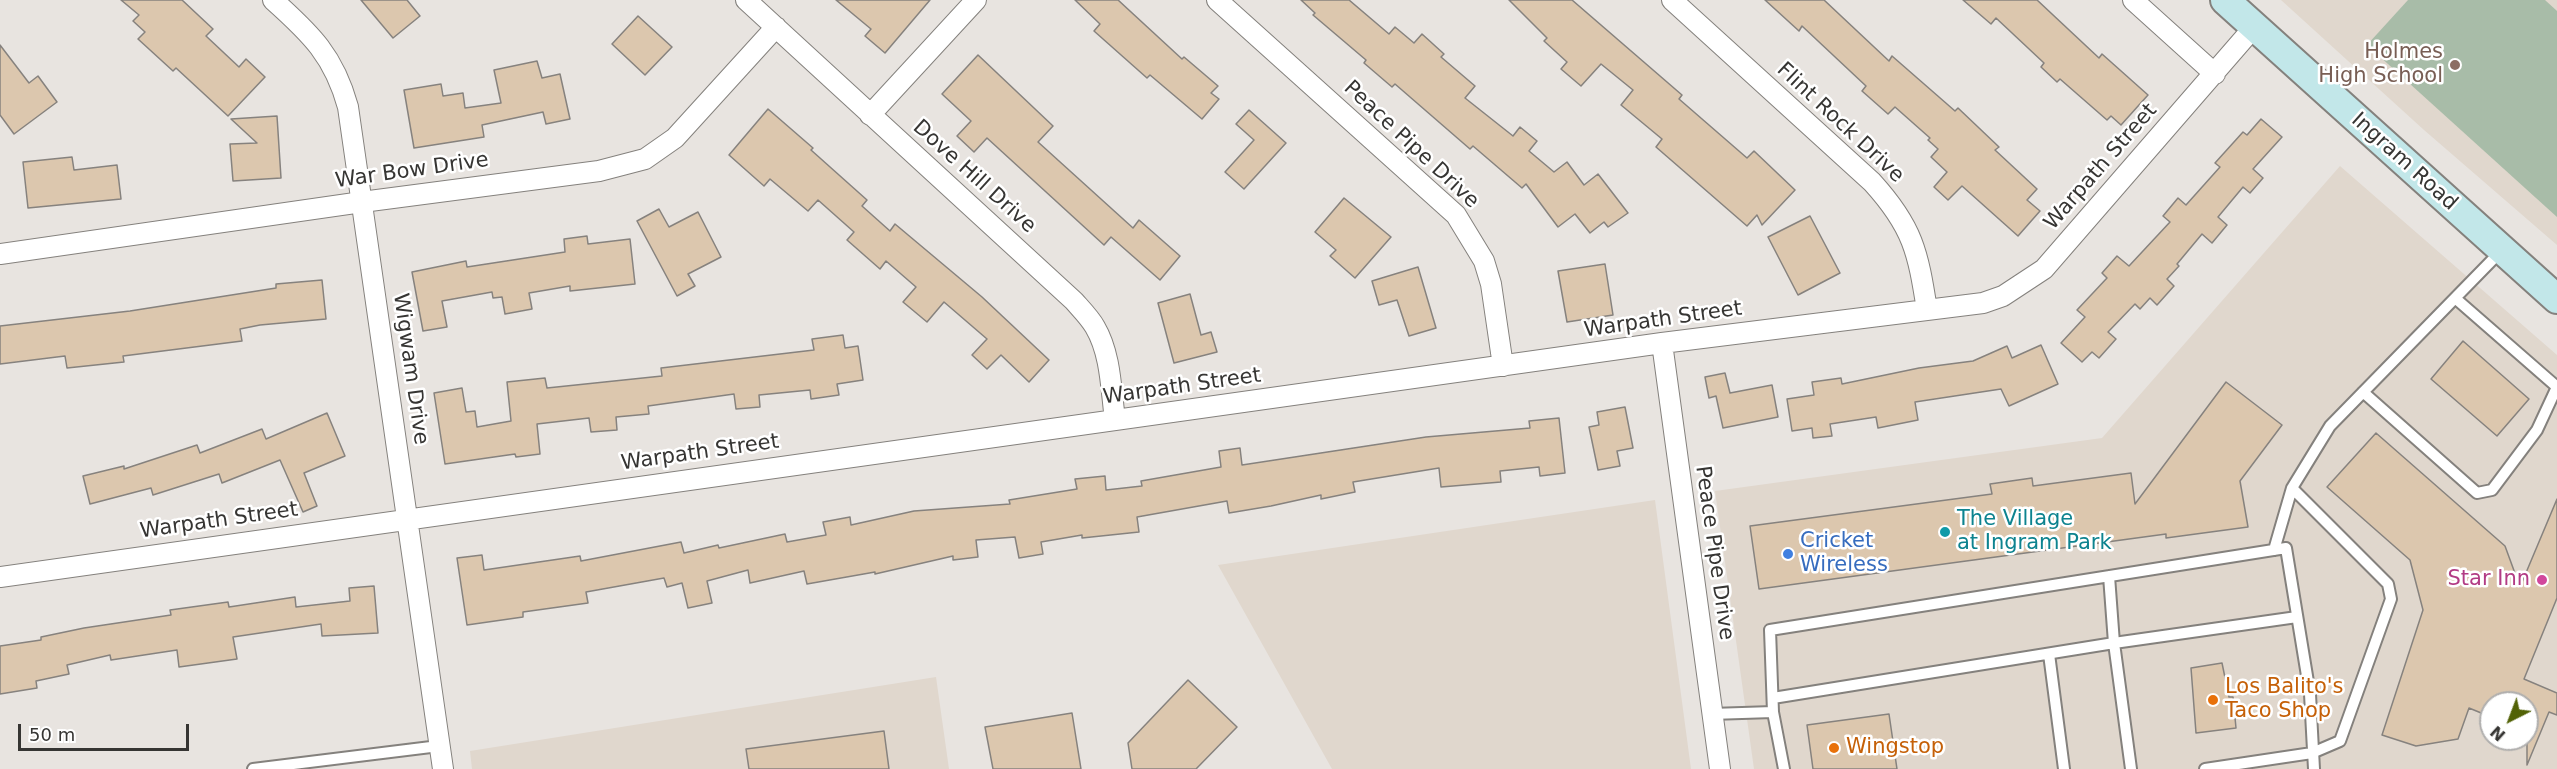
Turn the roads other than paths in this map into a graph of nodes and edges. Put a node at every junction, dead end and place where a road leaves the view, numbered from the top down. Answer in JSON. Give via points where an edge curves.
{"nodes":[{"id":1,"x":273,"y":0,"type":"edge"},
{"id":2,"x":746,"y":0,"type":"edge"},
{"id":3,"x":976,"y":0,"type":"edge"},
{"id":4,"x":1217,"y":0,"type":"edge"},
{"id":5,"x":1672,"y":0,"type":"edge"},
{"id":6,"x":2133,"y":0,"type":"edge"},
{"id":7,"x":2225,"y":0,"type":"edge"},
{"id":8,"x":776,"y":27,"type":"junction"},
{"id":9,"x":2254,"y":27,"type":"junction"},
{"id":10,"x":2215,"y":74,"type":"junction"},
{"id":11,"x":870,"y":115,"type":"junction"},
{"id":12,"x":362,"y":202,"type":"junction"},
{"id":13,"x":2503,"y":250,"type":"junction"},
{"id":14,"x":0,"y":254,"type":"edge"},
{"id":15,"x":2455,"y":298,"type":"junction"},
{"id":16,"x":2557,"y":299,"type":"edge"},
{"id":17,"x":1927,"y":310,"type":"junction"},
{"id":18,"x":1662,"y":343,"type":"junction"},
{"id":19,"x":1503,"y":366,"type":"junction"},
{"id":20,"x":2363,"y":392,"type":"junction"},
{"id":21,"x":1115,"y":420,"type":"junction"},
{"id":22,"x":2292,"y":488,"type":"junction"},
{"id":23,"x":407,"y":518,"type":"junction"},
{"id":24,"x":2274,"y":550,"type":"junction"},
{"id":25,"x":2109,"y":576,"type":"junction"},
{"id":26,"x":0,"y":577,"type":"edge"},
{"id":27,"x":2297,"y":616,"type":"junction"},
{"id":28,"x":2114,"y":643,"type":"junction"},
{"id":29,"x":2049,"y":654,"type":"junction"},
{"id":30,"x":1773,"y":698,"type":"junction"},
{"id":31,"x":1773,"y":712,"type":"junction"},
{"id":32,"x":1711,"y":714,"type":"junction"},
{"id":33,"x":439,"y":746,"type":"junction"},
{"id":34,"x":2312,"y":753,"type":"junction"},
{"id":35,"x":252,"y":769,"type":"edge"},
{"id":36,"x":442,"y":769,"type":"edge"},
{"id":37,"x":1720,"y":769,"type":"edge"},
{"id":38,"x":1784,"y":769,"type":"edge"},
{"id":39,"x":2064,"y":769,"type":"edge"},
{"id":40,"x":2131,"y":769,"type":"edge"},
{"id":41,"x":2205,"y":769,"type":"edge"},
{"id":42,"x":2314,"y":769,"type":"edge"}],
"edges":[{"from":1,"to":12,"type":"street","name":"Wigwam Drive","via":[[311,34],[330,60],[348,107]]},
{"from":2,"to":8,"type":"street","name":"Dove Hill Drive"},
{"from":3,"to":11,"type":"street"},
{"from":4,"to":19,"type":"street","name":"Peace Pipe Drive","via":[[1456,215],[1484,261]]},
{"from":5,"to":17,"type":"street","name":"Flint Rock Drive","via":[[1872,182],[1894,207],[1911,235],[1921,266]]},
{"from":6,"to":10,"type":"street"},
{"from":7,"to":9,"type":"main road","name":"Ingram Road"},
{"from":8,"to":11,"type":"street","name":"Dove Hill Drive"},
{"from":8,"to":12,"type":"street","name":"War Bow Drive","via":[[675,138],[645,159],[600,171]]},
{"from":9,"to":10,"type":"street","name":"Warpath Street"},
{"from":9,"to":13,"type":"main road","name":"Ingram Road"},
{"from":10,"to":17,"type":"street","name":"Warpath Street","via":[[2044,269],[2003,296],[1983,303]]},
{"from":11,"to":21,"type":"street","name":"Dove Hill Drive","via":[[1074,301],[1095,326],[1107,357]]},
{"from":12,"to":14,"type":"street","name":"War Bow Drive"},
{"from":12,"to":23,"type":"street","name":"Wigwam Drive"},
{"from":13,"to":15,"type":"lane"},
{"from":13,"to":16,"type":"main road","name":"Ingram Road"},
{"from":15,"to":20,"type":"lane"},
{"from":15,"to":20,"type":"lane","via":[[2557,387],[2537,430],[2492,490],[2477,493]]},
{"from":17,"to":18,"type":"street","name":"Warpath Street"},
{"from":18,"to":19,"type":"street","name":"Warpath Street"},
{"from":18,"to":32,"type":"street","name":"Peace Pipe Drive"},
{"from":19,"to":21,"type":"street","name":"Warpath Street"},
{"from":20,"to":22,"type":"lane","via":[[2330,426]]},
{"from":21,"to":23,"type":"street","name":"Warpath Street"},
{"from":22,"to":24,"type":"lane"},
{"from":22,"to":34,"type":"lane","via":[[2388,584],[2391,599],[2340,741]]},
{"from":23,"to":26,"type":"street","name":"Warpath Street"},
{"from":23,"to":33,"type":"street","name":"Wigwam Drive"},
{"from":24,"to":25,"type":"lane"},
{"from":24,"to":27,"type":"lane","via":[[2286,549]]},
{"from":25,"to":28,"type":"lane"},
{"from":25,"to":30,"type":"lane","via":[[1770,630]]},
{"from":27,"to":28,"type":"lane"},
{"from":27,"to":34,"type":"lane","via":[[2310,694]]},
{"from":28,"to":29,"type":"lane"},
{"from":28,"to":40,"type":"lane"},
{"from":29,"to":30,"type":"lane"},
{"from":29,"to":39,"type":"lane"},
{"from":30,"to":31,"type":"lane"},
{"from":31,"to":32,"type":"lane"},
{"from":31,"to":38,"type":"lane"},
{"from":32,"to":37,"type":"street","name":"Peace Pipe Drive"},
{"from":33,"to":35,"type":"lane"},
{"from":33,"to":36,"type":"street","name":"Wigwam Drive"},
{"from":34,"to":41,"type":"lane"},
{"from":34,"to":42,"type":"lane"}]}
